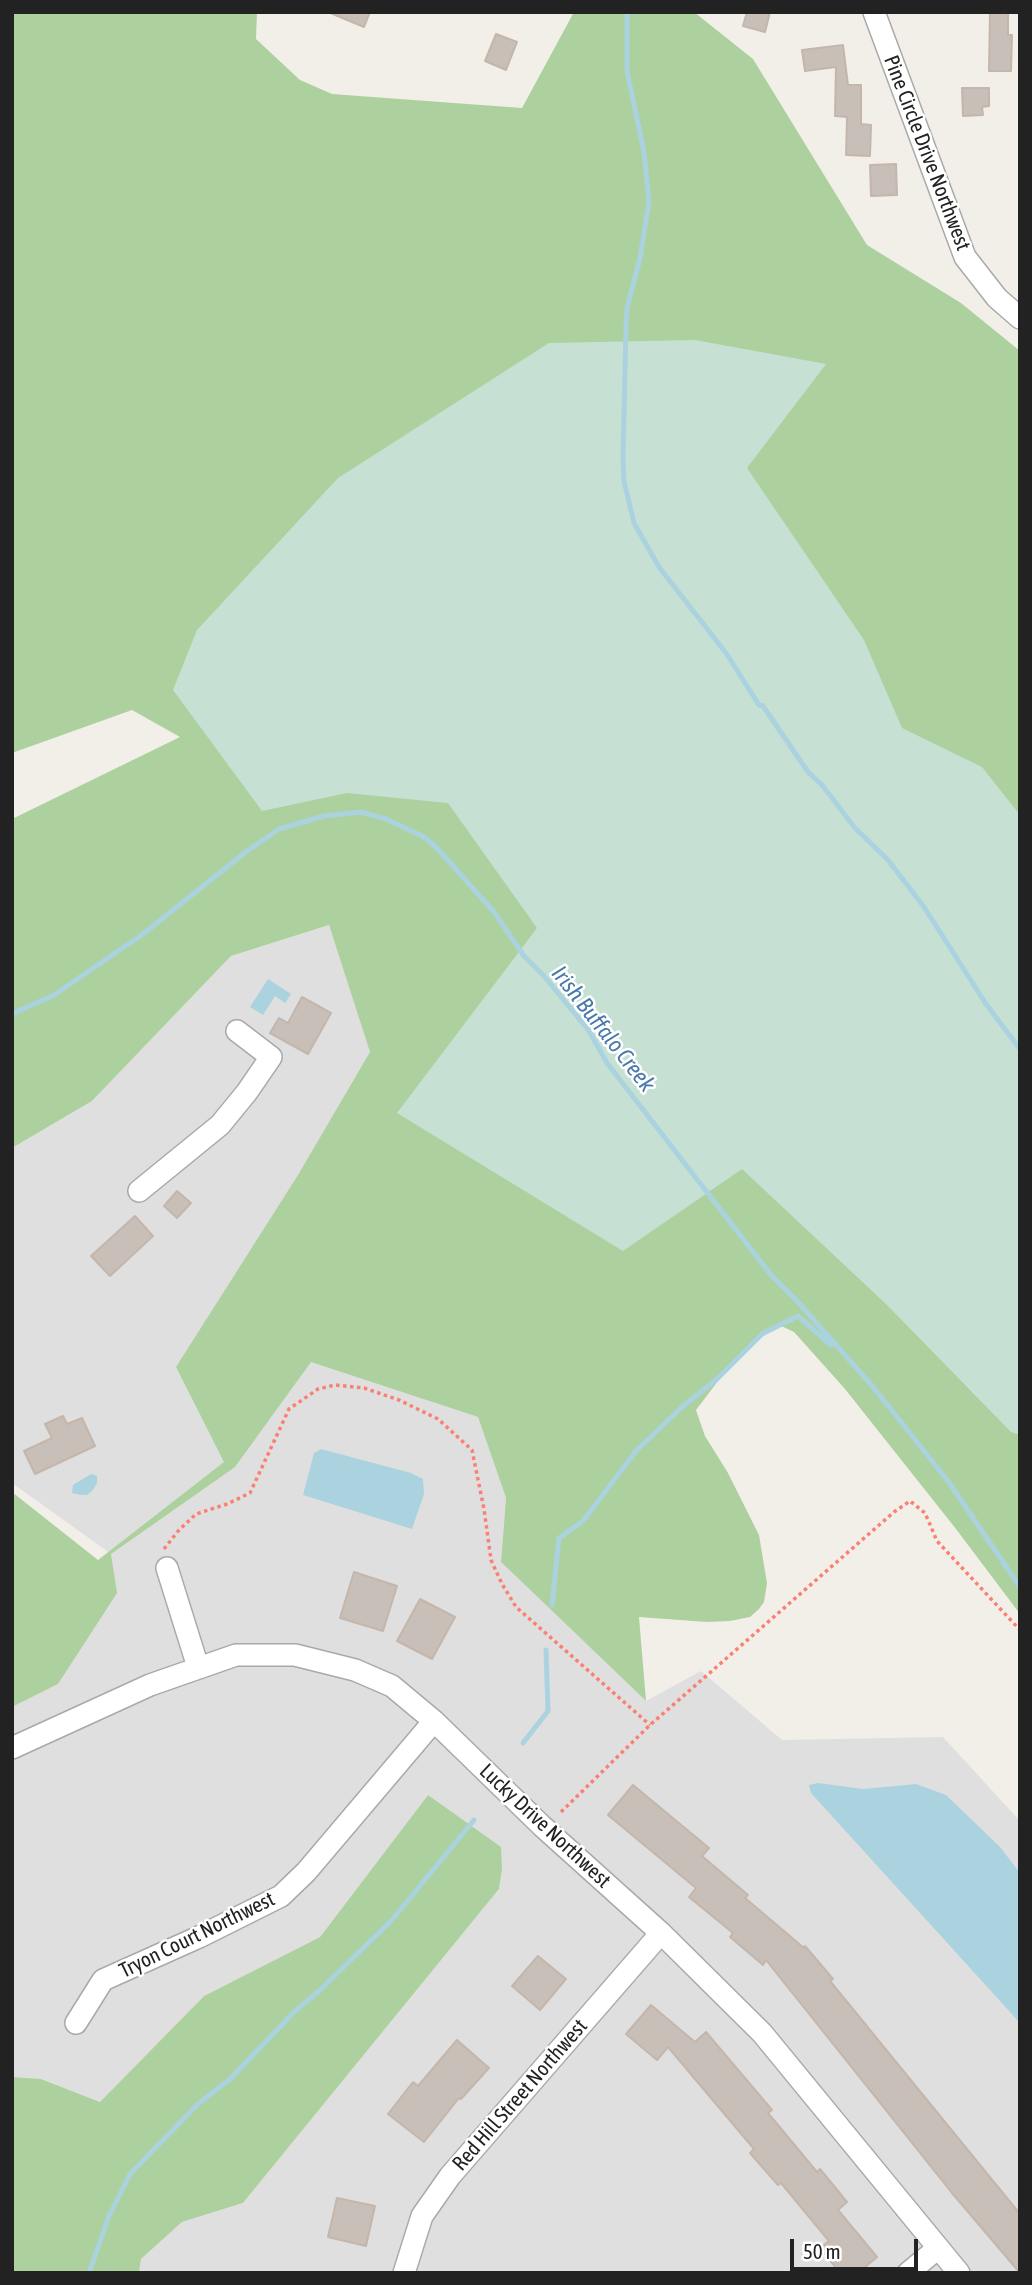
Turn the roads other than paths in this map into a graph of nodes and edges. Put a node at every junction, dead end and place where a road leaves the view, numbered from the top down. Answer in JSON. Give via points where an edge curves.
{"nodes":[{"id":1,"x":874,"y":12,"type":"edge"},
{"id":2,"x":1020,"y":318,"type":"edge"},
{"id":3,"x":237,"y":1031,"type":"dead end"},
{"id":4,"x":139,"y":1191,"type":"dead end"},
{"id":5,"x":167,"y":1568,"type":"road end"},
{"id":6,"x":198,"y":1667,"type":"junction"},
{"id":7,"x":434,"y":1721,"type":"junction"},
{"id":8,"x":12,"y":1748,"type":"edge"},
{"id":9,"x":661,"y":1933,"type":"junction"},
{"id":10,"x":76,"y":2023,"type":"dead end"},
{"id":11,"x":938,"y":2248,"type":"junction"},
{"id":12,"x":404,"y":2273,"type":"edge"},
{"id":13,"x":908,"y":2273,"type":"edge"},
{"id":14,"x":959,"y":2273,"type":"edge"}],
"edges":[{"from":1,"to":2,"type":"street","name":"Pine Circle Drive Northwest","via":[[965,257],[997,298]]},
{"from":3,"to":4,"type":"street","via":[[271,1057],[220,1125]]},
{"from":5,"to":6,"type":"street"},
{"from":6,"to":7,"type":"street","name":"Lucky Drive Northwest","via":[[236,1656],[295,1655],[355,1670],[392,1686]]},
{"from":6,"to":8,"type":"street","name":"Lucky Drive Northwest"},
{"from":7,"to":9,"type":"street","name":"Lucky Drive Northwest"},
{"from":7,"to":10,"type":"street","name":"Tryon Court Northwest","via":[[281,1896],[103,1980]]},
{"from":9,"to":11,"type":"street","name":"Lucky Drive Northwest","via":[[762,2033]]},
{"from":9,"to":12,"type":"street","name":"Red Hill Street Northwest","via":[[450,2176],[422,2216]]},
{"from":11,"to":13,"type":"street"},
{"from":11,"to":14,"type":"street","name":"Lucky Drive Northwest"}]}
